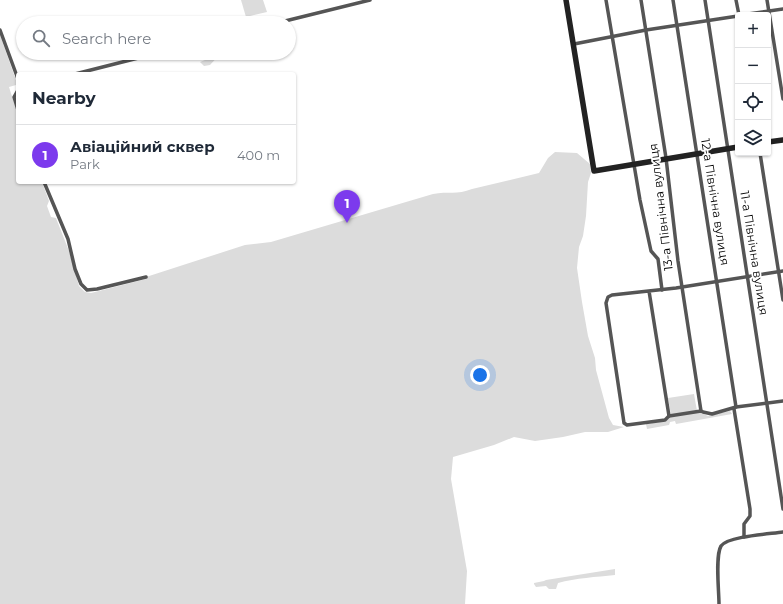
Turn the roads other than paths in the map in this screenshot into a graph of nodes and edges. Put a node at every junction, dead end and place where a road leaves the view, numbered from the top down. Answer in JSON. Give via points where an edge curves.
{"nodes":[{"id":1,"x":370,"y":0,"type":"edge"},
{"id":2,"x":566,"y":0,"type":"edge"},
{"id":3,"x":606,"y":0,"type":"edge"},
{"id":4,"x":641,"y":0,"type":"edge"},
{"id":5,"x":673,"y":0,"type":"edge"},
{"id":6,"x":705,"y":0,"type":"edge"},
{"id":7,"x":736,"y":0,"type":"edge"},
{"id":8,"x":767,"y":0,"type":"edge"},
{"id":9,"x":783,"y":9,"type":"edge"},
{"id":10,"x":769,"y":11,"type":"junction"},
{"id":11,"x":738,"y":12,"type":"edge"},
{"id":12,"x":762,"y":12,"type":"edge"},
{"id":13,"x":735,"y":16,"type":"edge"},
{"id":14,"x":296,"y":18,"type":"edge"},
{"id":15,"x":708,"y":20,"type":"junction"},
{"id":16,"x":677,"y":26,"type":"junction"},
{"id":17,"x":0,"y":30,"type":"edge"},
{"id":18,"x":646,"y":30,"type":"junction"},
{"id":19,"x":612,"y":37,"type":"junction"},
{"id":20,"x":574,"y":44,"type":"junction"},
{"id":21,"x":130,"y":60,"type":"edge"},
{"id":22,"x":83,"y":72,"type":"edge"},
{"id":23,"x":16,"y":74,"type":"edge"},
{"id":24,"x":16,"y":94,"type":"edge"},
{"id":25,"x":783,"y":99,"type":"edge"},
{"id":26,"x":16,"y":104,"type":"edge"},
{"id":27,"x":783,"y":140,"type":"edge"},
{"id":28,"x":771,"y":142,"type":"edge"},
{"id":29,"x":735,"y":147,"type":"edge"},
{"id":30,"x":728,"y":148,"type":"junction"},
{"id":31,"x":697,"y":154,"type":"junction"},
{"id":32,"x":761,"y":156,"type":"edge"},
{"id":33,"x":666,"y":158,"type":"junction"},
{"id":34,"x":633,"y":163,"type":"junction"},
{"id":35,"x":45,"y":184,"type":"edge"},
{"id":36,"x":781,"y":271,"type":"edge"},
{"id":37,"x":747,"y":276,"type":"junction"},
{"id":38,"x":146,"y":277,"type":"dead end"},
{"id":39,"x":716,"y":282,"type":"junction"},
{"id":40,"x":682,"y":287,"type":"junction"},
{"id":41,"x":662,"y":290,"type":"junction"},
{"id":42,"x":649,"y":291,"type":"junction"},
{"id":43,"x":783,"y":300,"type":"edge"},
{"id":44,"x":783,"y":401,"type":"edge"},
{"id":45,"x":768,"y":403,"type":"junction"},
{"id":46,"x":735,"y":408,"type":"junction"},
{"id":47,"x":701,"y":411,"type":"junction"},
{"id":48,"x":669,"y":417,"type":"junction"},
{"id":49,"x":783,"y":509,"type":"edge"},
{"id":50,"x":783,"y":532,"type":"edge"},
{"id":51,"x":744,"y":537,"type":"junction"},
{"id":52,"x":719,"y":604,"type":"edge"}],
"edges":[{"from":1,"to":14,"type":"street"},
{"from":2,"to":20,"type":"street"},
{"from":3,"to":19,"type":"street"},
{"from":4,"to":18,"type":"street","name":"13-а Північна вулиця"},
{"from":5,"to":16,"type":"street","name":"12-а Північна вулиця"},
{"from":6,"to":15,"type":"street","name":"11-а Північна вулиця"},
{"from":7,"to":11,"type":"street"},
{"from":8,"to":10,"type":"street"},
{"from":9,"to":10,"type":"street"},
{"from":10,"to":12,"type":"street"},
{"from":10,"to":25,"type":"street"},
{"from":13,"to":15,"type":"street"},
{"from":15,"to":16,"type":"street"},
{"from":15,"to":30,"type":"street","name":"11-а Північна вулиця"},
{"from":16,"to":18,"type":"street"},
{"from":16,"to":31,"type":"street","name":"12-а Північна вулиця"},
{"from":17,"to":23,"type":"street"},
{"from":18,"to":19,"type":"street"},
{"from":18,"to":33,"type":"street","name":"13-а Північна вулиця"},
{"from":19,"to":20,"type":"street"},
{"from":19,"to":34,"type":"street"},
{"from":20,"to":34,"type":"street","via":[[594,171]]},
{"from":21,"to":22,"type":"street"},
{"from":24,"to":26,"type":"street"},
{"from":27,"to":28,"type":"street"},
{"from":29,"to":30,"type":"street"},
{"from":30,"to":31,"type":"street"},
{"from":30,"to":37,"type":"street","name":"11-а Північна вулиця"},
{"from":31,"to":33,"type":"street"},
{"from":31,"to":39,"type":"street","name":"12-а Північна вулиця"},
{"from":32,"to":36,"type":"street"},
{"from":33,"to":34,"type":"street"},
{"from":33,"to":40,"type":"street","name":"13-а Північна вулиця"},
{"from":34,"to":41,"type":"street","via":[[651,251],[658,259]]},
{"from":35,"to":38,"type":"street","via":[[68,239],[75,269],[86,290]]},
{"from":36,"to":37,"type":"street"},
{"from":36,"to":43,"type":"street"},
{"from":37,"to":39,"type":"street"},
{"from":37,"to":45,"type":"street","name":"11-а Північна вулиця"},
{"from":39,"to":40,"type":"street"},
{"from":39,"to":46,"type":"street","name":"12-а Північна вулиця"},
{"from":40,"to":41,"type":"street"},
{"from":40,"to":47,"type":"street","name":"13-а Північна вулиця"},
{"from":41,"to":42,"type":"street"},
{"from":42,"to":48,"type":"street"},
{"from":42,"to":48,"type":"street","via":[[612,295],[606,301],[624,422],[626,425],[665,420]]},
{"from":44,"to":45,"type":"street"},
{"from":45,"to":46,"type":"street"},
{"from":45,"to":49,"type":"street","name":"11-а Північна вулиця"},
{"from":46,"to":47,"type":"street","via":[[712,414]]},
{"from":46,"to":51,"type":"street","name":"12-а Північна вулиця","via":[[750,509],[750,516],[744,524]]},
{"from":47,"to":48,"type":"street"},
{"from":50,"to":51,"type":"street"},
{"from":51,"to":52,"type":"street","via":[[726,541],[719,549]]}]}
